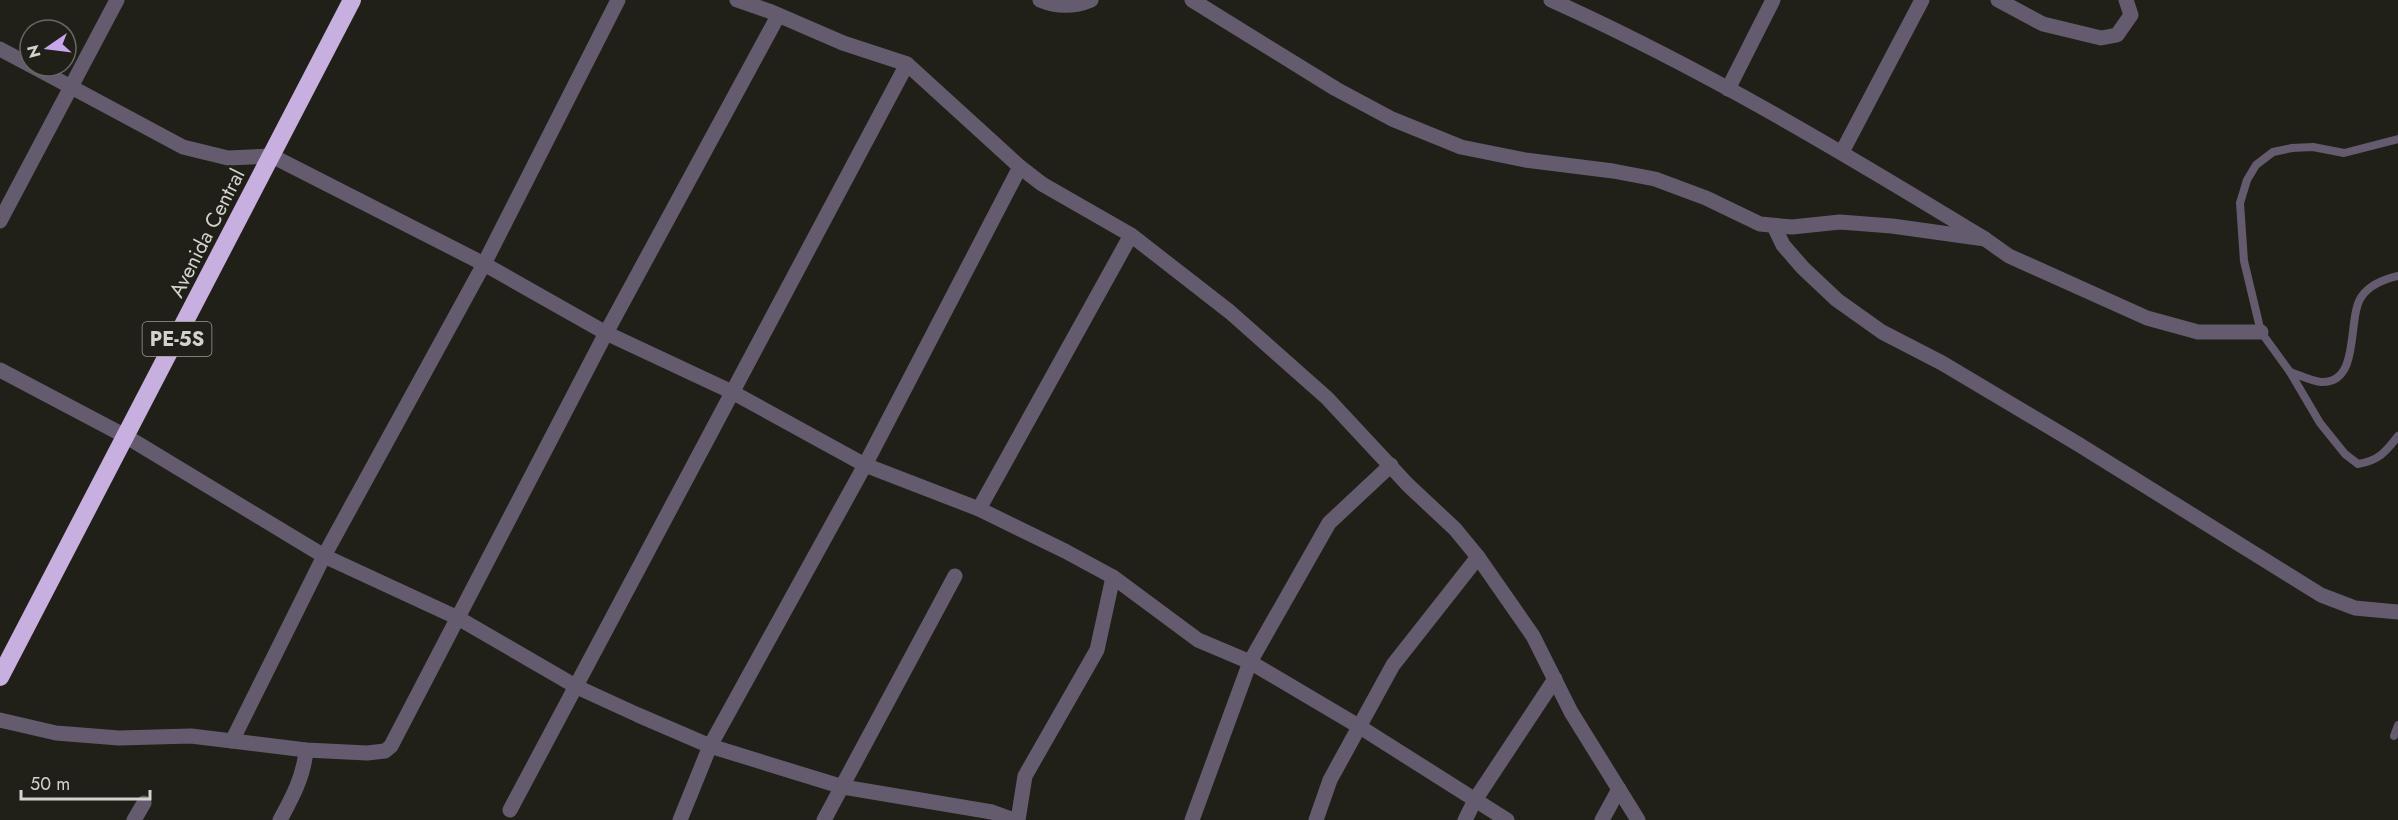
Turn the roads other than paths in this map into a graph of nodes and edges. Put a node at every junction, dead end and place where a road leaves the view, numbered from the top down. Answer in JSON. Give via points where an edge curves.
{"nodes":[{"id":1,"x":117,"y":0,"type":"edge"},
{"id":2,"x":352,"y":0,"type":"edge"},
{"id":3,"x":618,"y":0,"type":"edge"},
{"id":4,"x":737,"y":0,"type":"edge"},
{"id":5,"x":1040,"y":0,"type":"edge"},
{"id":6,"x":1091,"y":0,"type":"edge"},
{"id":7,"x":1192,"y":0,"type":"edge"},
{"id":8,"x":1551,"y":0,"type":"edge"},
{"id":9,"x":1773,"y":0,"type":"edge"},
{"id":10,"x":1922,"y":0,"type":"edge"},
{"id":11,"x":1998,"y":0,"type":"edge"},
{"id":12,"x":2126,"y":0,"type":"edge"},
{"id":13,"x":778,"y":16,"type":"junction"},
{"id":14,"x":0,"y":49,"type":"edge"},
{"id":15,"x":18,"y":59,"type":"edge"},
{"id":16,"x":907,"y":64,"type":"junction"},
{"id":17,"x":53,"y":78,"type":"edge"},
{"id":18,"x":70,"y":87,"type":"junction"},
{"id":19,"x":1728,"y":89,"type":"junction"},
{"id":20,"x":2398,"y":139,"type":"edge"},
{"id":21,"x":1842,"y":152,"type":"junction"},
{"id":22,"x":272,"y":156,"type":"junction"},
{"id":23,"x":1020,"y":167,"type":"junction"},
{"id":24,"x":0,"y":221,"type":"edge"},
{"id":25,"x":1774,"y":225,"type":"junction"},
{"id":26,"x":1131,"y":235,"type":"junction"},
{"id":27,"x":1985,"y":239,"type":"junction"},
{"id":28,"x":484,"y":264,"type":"junction"},
{"id":29,"x":2398,"y":276,"type":"edge"},
{"id":30,"x":2261,"y":332,"type":"junction"},
{"id":31,"x":606,"y":333,"type":"junction"},
{"id":32,"x":0,"y":370,"type":"edge"},
{"id":33,"x":2290,"y":372,"type":"junction"},
{"id":34,"x":732,"y":392,"type":"junction"},
{"id":35,"x":2398,"y":436,"type":"edge"},
{"id":36,"x":127,"y":437,"type":"junction"},
{"id":37,"x":865,"y":465,"type":"junction"},
{"id":38,"x":1391,"y":465,"type":"junction"},
{"id":39,"x":979,"y":509,"type":"junction"},
{"id":40,"x":324,"y":556,"type":"junction"},
{"id":41,"x":1478,"y":557,"type":"junction"},
{"id":42,"x":955,"y":576,"type":"dead end"},
{"id":43,"x":1113,"y":577,"type":"junction"},
{"id":44,"x":2398,"y":612,"type":"edge"},
{"id":45,"x":458,"y":618,"type":"junction"},
{"id":46,"x":1250,"y":662,"type":"junction"},
{"id":47,"x":0,"y":677,"type":"edge"},
{"id":48,"x":1555,"y":679,"type":"junction"},
{"id":49,"x":577,"y":687,"type":"junction"},
{"id":50,"x":0,"y":720,"type":"edge"},
{"id":51,"x":2398,"y":725,"type":"edge"},
{"id":52,"x":1360,"y":727,"type":"junction"},
{"id":53,"x":2394,"y":735,"type":"dead end"},
{"id":54,"x":232,"y":741,"type":"junction"},
{"id":55,"x":710,"y":746,"type":"junction"},
{"id":56,"x":306,"y":750,"type":"junction"},
{"id":57,"x":843,"y":787,"type":"junction"},
{"id":58,"x":1619,"y":789,"type":"junction"},
{"id":59,"x":1475,"y":800,"type":"junction"},
{"id":60,"x":144,"y":803,"type":"dead end"},
{"id":61,"x":510,"y":810,"type":"dead end"},
{"id":62,"x":990,"y":816,"type":"edge"},
{"id":63,"x":134,"y":820,"type":"edge"},
{"id":64,"x":280,"y":820,"type":"edge"},
{"id":65,"x":680,"y":820,"type":"edge"},
{"id":66,"x":824,"y":820,"type":"edge"},
{"id":67,"x":1016,"y":820,"type":"edge"},
{"id":68,"x":1192,"y":820,"type":"edge"},
{"id":69,"x":1316,"y":820,"type":"edge"},
{"id":70,"x":1465,"y":820,"type":"edge"},
{"id":71,"x":1507,"y":820,"type":"edge"},
{"id":72,"x":1602,"y":820,"type":"edge"},
{"id":73,"x":1638,"y":820,"type":"edge"}],
"edges":[{"from":1,"to":18,"type":"street"},
{"from":2,"to":22,"type":"highway","name":"Avenida Central","number":"PE-5S"},
{"from":3,"to":28,"type":"street"},
{"from":4,"to":13,"type":"street"},
{"from":5,"to":6,"type":"street","via":[[1066,6]]},
{"from":7,"to":25,"type":"street","via":[[1336,89],[1392,119],[1461,147],[1655,180],[1706,198],[1760,224]]},
{"from":8,"to":19,"type":"street","via":[[1615,28]]},
{"from":9,"to":19,"type":"street"},
{"from":10,"to":21,"type":"street"},
{"from":11,"to":12,"type":"street","via":[[2043,24],[2106,39],[2117,35],[2131,15]]},
{"from":13,"to":16,"type":"street"},
{"from":13,"to":31,"type":"street"},
{"from":14,"to":15,"type":"street"},
{"from":16,"to":23,"type":"street"},
{"from":16,"to":34,"type":"street"},
{"from":17,"to":18,"type":"street"},
{"from":18,"to":22,"type":"street","via":[[183,147],[228,158]]},
{"from":18,"to":24,"type":"street"},
{"from":19,"to":21,"type":"street"},
{"from":20,"to":30,"type":"lane","via":[[2344,153],[2324,148],[2292,148],[2273,152],[2256,165],[2240,204],[2244,261]]},
{"from":21,"to":27,"type":"street"},
{"from":22,"to":28,"type":"street"},
{"from":22,"to":36,"type":"highway","name":"Avenida Central","number":"PE-5S"},
{"from":23,"to":26,"type":"street","via":[[1042,184]]},
{"from":23,"to":37,"type":"street"},
{"from":25,"to":27,"type":"street","via":[[1851,223]]},
{"from":25,"to":44,"type":"street","via":[[1803,268],[1837,300],[1882,333],[1942,363],[2078,444],[2321,595],[2355,608]]},
{"from":26,"to":38,"type":"street","via":[[1230,312],[1327,398]]},
{"from":26,"to":39,"type":"street"},
{"from":27,"to":30,"type":"street","via":[[2009,256],[2147,318],[2198,332]]},
{"from":28,"to":31,"type":"street"},
{"from":28,"to":40,"type":"street"},
{"from":29,"to":33,"type":"lane","via":[[2371,286],[2360,297],[2349,359],[2341,374],[2321,382]]},
{"from":30,"to":33,"type":"lane"},
{"from":31,"to":34,"type":"street"},
{"from":31,"to":45,"type":"street"},
{"from":32,"to":36,"type":"street"},
{"from":33,"to":35,"type":"lane","via":[[2326,431],[2358,464],[2386,453]]},
{"from":34,"to":37,"type":"street"},
{"from":34,"to":49,"type":"street"},
{"from":36,"to":40,"type":"street"},
{"from":36,"to":47,"type":"highway","name":"Avenida Central","number":"PE-5S"},
{"from":37,"to":39,"type":"street"},
{"from":37,"to":55,"type":"street"},
{"from":38,"to":41,"type":"street"},
{"from":38,"to":46,"type":"street","via":[[1329,523]]},
{"from":39,"to":43,"type":"street"},
{"from":40,"to":45,"type":"street"},
{"from":40,"to":54,"type":"street"},
{"from":41,"to":48,"type":"street","via":[[1533,636]]},
{"from":41,"to":52,"type":"street","via":[[1393,665]]},
{"from":42,"to":57,"type":"street"},
{"from":43,"to":46,"type":"street","via":[[1198,640]]},
{"from":43,"to":67,"type":"street","via":[[1097,650],[1025,776]]},
{"from":45,"to":49,"type":"street"},
{"from":45,"to":56,"type":"street","via":[[391,746],[385,751],[367,753]]},
{"from":46,"to":52,"type":"street"},
{"from":46,"to":68,"type":"street"},
{"from":48,"to":58,"type":"street"},
{"from":48,"to":59,"type":"street"},
{"from":49,"to":55,"type":"street"},
{"from":49,"to":61,"type":"street"},
{"from":50,"to":54,"type":"street","via":[[66,734],[119,738],[191,736]]},
{"from":51,"to":53,"type":"lane"},
{"from":52,"to":59,"type":"street"},
{"from":52,"to":69,"type":"street","via":[[1330,780]]},
{"from":54,"to":56,"type":"street"},
{"from":55,"to":57,"type":"street"},
{"from":55,"to":65,"type":"street"},
{"from":56,"to":64,"type":"street","via":[[299,783]]},
{"from":57,"to":62,"type":"street"},
{"from":57,"to":66,"type":"street"},
{"from":58,"to":72,"type":"street"},
{"from":58,"to":73,"type":"street"},
{"from":59,"to":70,"type":"street"},
{"from":59,"to":71,"type":"street"},
{"from":60,"to":63,"type":"street"},
{"from":62,"to":67,"type":"street"}]}
